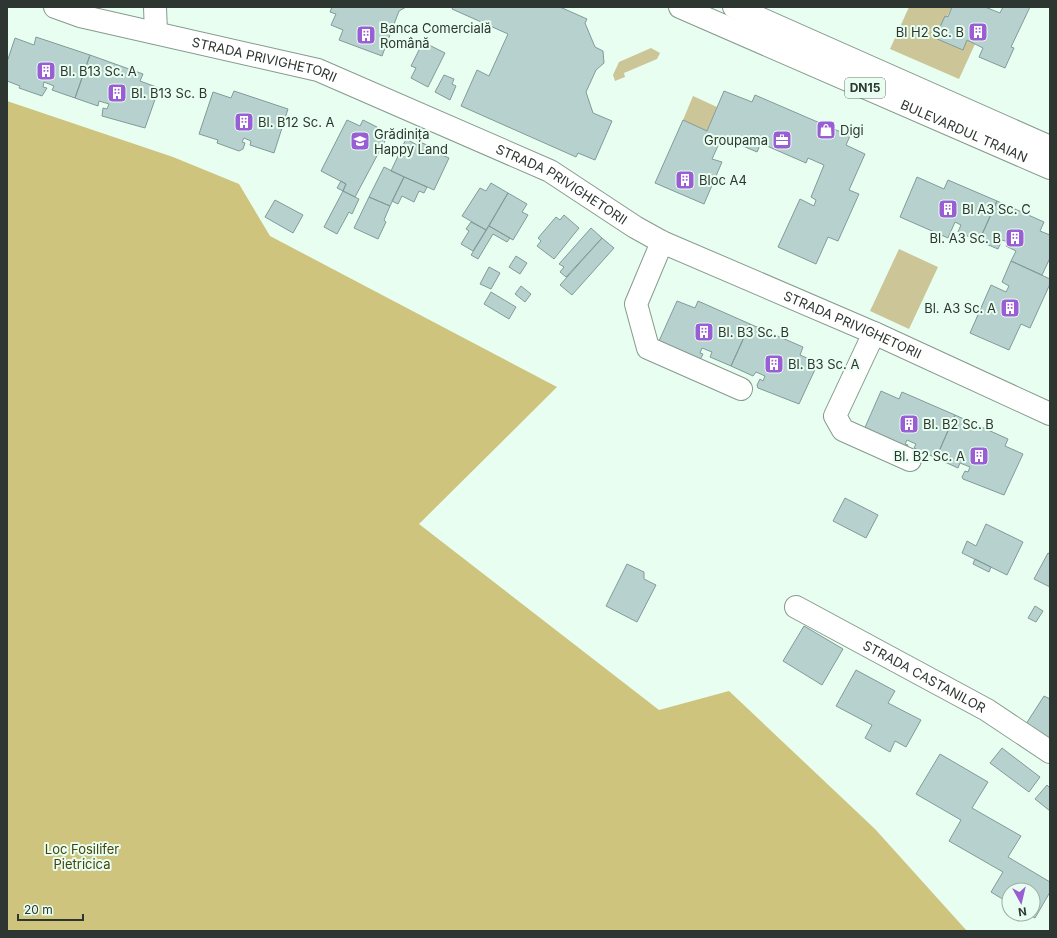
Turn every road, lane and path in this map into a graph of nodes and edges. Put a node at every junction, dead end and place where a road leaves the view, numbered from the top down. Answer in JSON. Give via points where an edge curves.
{"nodes":[{"id":1,"x":55,"y":7,"type":"edge"},
{"id":2,"x":155,"y":7,"type":"edge"},
{"id":3,"x":680,"y":7,"type":"edge"},
{"id":4,"x":734,"y":7,"type":"edge"},
{"id":5,"x":156,"y":33,"type":"junction"},
{"id":6,"x":1050,"y":147,"type":"edge"},
{"id":7,"x":1050,"y":168,"type":"edge"},
{"id":8,"x":662,"y":242,"type":"junction"},
{"id":9,"x":874,"y":333,"type":"junction"},
{"id":10,"x":741,"y":390,"type":"dead end"},
{"id":11,"x":1050,"y":414,"type":"edge"},
{"id":12,"x":910,"y":460,"type":"dead end"},
{"id":13,"x":796,"y":606,"type":"dead end"},
{"id":14,"x":1050,"y":752,"type":"edge"}],
"edges":[{"from":1,"to":5,"type":"street","name":"STRADA PRIVIGHETORII","via":[[80,16]]},
{"from":2,"to":5,"type":"street"},
{"from":3,"to":7,"type":"street","name":"BULEVARDUL TRAIAN","number":"DN15"},
{"from":4,"to":6,"type":"street","name":"BULEVARDUL TRAIAN","number":"DN15"},
{"from":5,"to":8,"type":"street","name":"STRADA PRIVIGHETORII","via":[[318,70],[550,171]]},
{"from":8,"to":9,"type":"street","name":"STRADA PRIVIGHETORII"},
{"from":8,"to":10,"type":"street","via":[[636,304],[648,348]]},
{"from":9,"to":11,"type":"street","name":"STRADA PRIVIGHETORII"},
{"from":9,"to":12,"type":"street","via":[[835,416],[843,430]]},
{"from":13,"to":14,"type":"street","name":"STRADA CASTANILOR","via":[[987,710]]}]}
